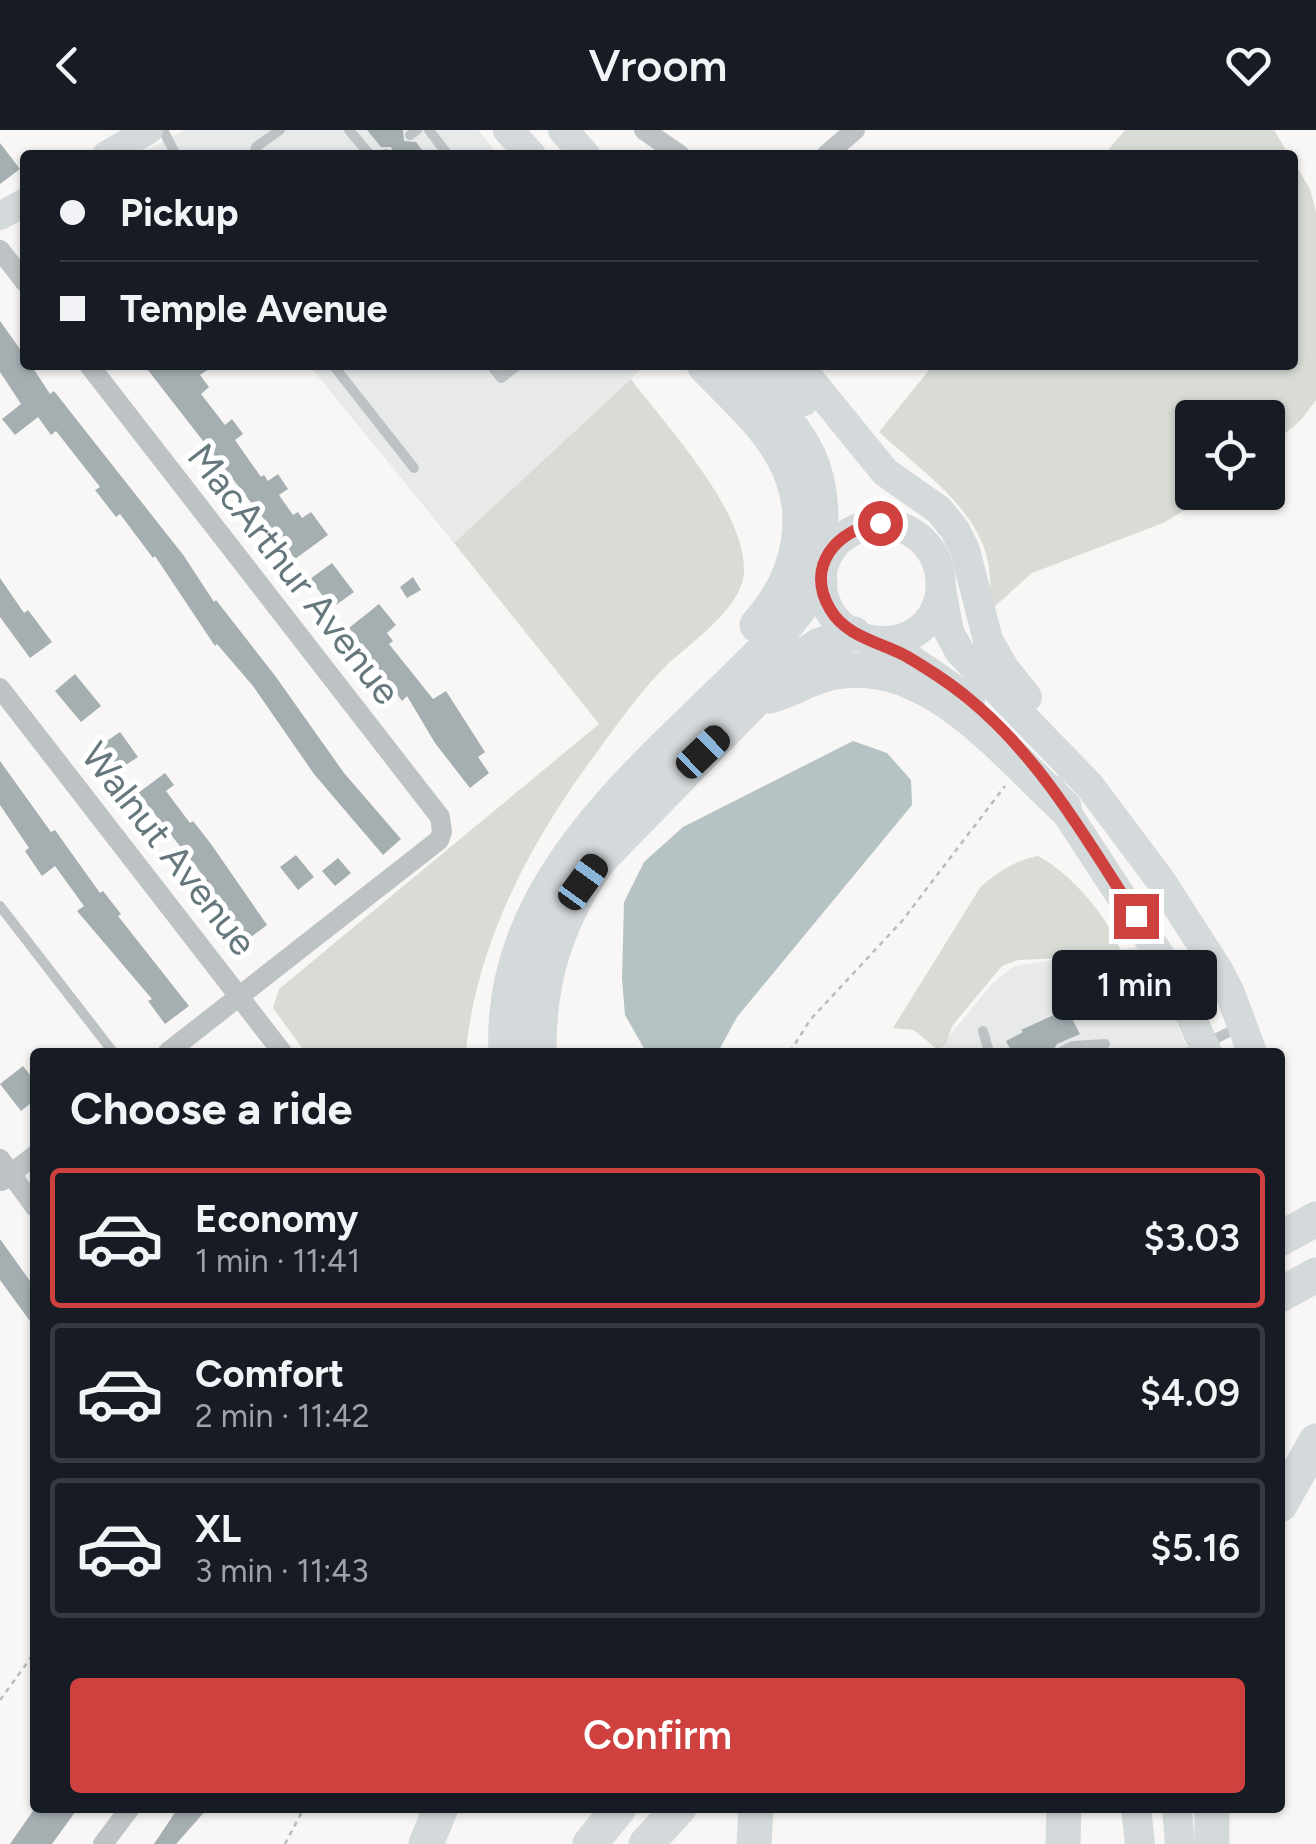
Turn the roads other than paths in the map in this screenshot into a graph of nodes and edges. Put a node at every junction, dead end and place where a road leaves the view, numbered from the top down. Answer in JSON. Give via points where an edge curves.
{"nodes":[{"id":1,"x":149,"y":130,"type":"edge"},
{"id":2,"x":280,"y":130,"type":"edge"},
{"id":3,"x":508,"y":130,"type":"edge"},
{"id":4,"x":564,"y":130,"type":"edge"},
{"id":5,"x":644,"y":130,"type":"edge"},
{"id":6,"x":855,"y":130,"type":"edge"},
{"id":7,"x":368,"y":131,"type":"edge"},
{"id":8,"x":353,"y":135,"type":"edge"},
{"id":9,"x":115,"y":150,"type":"edge"},
{"id":10,"x":255,"y":150,"type":"edge"},
{"id":11,"x":526,"y":150,"type":"edge"},
{"id":12,"x":581,"y":150,"type":"edge"},
{"id":13,"x":673,"y":150,"type":"edge"},
{"id":14,"x":832,"y":150,"type":"edge"},
{"id":15,"x":0,"y":250,"type":"edge"},
{"id":16,"x":20,"y":276,"type":"edge"},
{"id":17,"x":93,"y":370,"type":"edge"},
{"id":18,"x":337,"y":370,"type":"edge"},
{"id":19,"x":709,"y":370,"type":"edge"},
{"id":20,"x":743,"y":370,"type":"edge"},
{"id":21,"x":776,"y":370,"type":"edge"},
{"id":22,"x":802,"y":370,"type":"edge"},
{"id":23,"x":414,"y":468,"type":"dead end"},
{"id":24,"x":926,"y":543,"type":"junction"},
{"id":25,"x":820,"y":577,"type":"junction"},
{"id":26,"x":941,"y":589,"type":"junction"},
{"id":27,"x":864,"y":637,"type":"junction"},
{"id":28,"x":0,"y":688,"type":"edge"},
{"id":29,"x":755,"y":700,"type":"junction"},
{"id":30,"x":690,"y":722,"type":"junction"},
{"id":31,"x":1077,"y":796,"type":"junction"},
{"id":32,"x":0,"y":906,"type":"edge"},
{"id":33,"x":531,"y":923,"type":"junction"},
{"id":34,"x":239,"y":997,"type":"junction"},
{"id":35,"x":983,"y":1031,"type":"dead end"},
{"id":36,"x":1247,"y":1039,"type":"edge"},
{"id":37,"x":1104,"y":1044,"type":"dead end"},
{"id":38,"x":110,"y":1048,"type":"edge"},
{"id":39,"x":173,"y":1048,"type":"edge"},
{"id":40,"x":279,"y":1048,"type":"edge"},
{"id":41,"x":506,"y":1048,"type":"edge"},
{"id":42,"x":517,"y":1048,"type":"edge"},
{"id":43,"x":539,"y":1048,"type":"edge"},
{"id":44,"x":989,"y":1048,"type":"edge"},
{"id":45,"x":1069,"y":1048,"type":"edge"},
{"id":46,"x":1199,"y":1048,"type":"edge"},
{"id":47,"x":1209,"y":1048,"type":"edge"},
{"id":48,"x":30,"y":1158,"type":"edge"},
{"id":49,"x":4,"y":1172,"type":"edge"},
{"id":50,"x":30,"y":1201,"type":"edge"},
{"id":51,"x":1316,"y":1441,"type":"edge"},
{"id":52,"x":1285,"y":1496,"type":"edge"},
{"id":53,"x":126,"y":1813,"type":"edge"},
{"id":54,"x":439,"y":1813,"type":"edge"},
{"id":55,"x":615,"y":1813,"type":"edge"},
{"id":56,"x":674,"y":1813,"type":"edge"},
{"id":57,"x":756,"y":1813,"type":"edge"},
{"id":58,"x":1064,"y":1813,"type":"edge"},
{"id":59,"x":1080,"y":1813,"type":"edge"},
{"id":60,"x":1137,"y":1813,"type":"edge"},
{"id":61,"x":1177,"y":1813,"type":"edge"},
{"id":62,"x":1212,"y":1813,"type":"edge"},
{"id":63,"x":103,"y":1844,"type":"edge"},
{"id":64,"x":426,"y":1844,"type":"edge"},
{"id":65,"x":590,"y":1844,"type":"edge"},
{"id":66,"x":646,"y":1844,"type":"edge"},
{"id":67,"x":754,"y":1844,"type":"edge"},
{"id":68,"x":1062,"y":1844,"type":"edge"},
{"id":69,"x":1078,"y":1844,"type":"edge"},
{"id":70,"x":1140,"y":1844,"type":"edge"},
{"id":71,"x":1180,"y":1844,"type":"edge"},
{"id":72,"x":1212,"y":1844,"type":"edge"}],
"edges":[{"from":1,"to":9,"type":"street"},
{"from":2,"to":10,"type":"lane"},
{"from":3,"to":11,"type":"main road"},
{"from":4,"to":12,"type":"main road"},
{"from":5,"to":13,"type":"street"},
{"from":6,"to":14,"type":"street"},
{"from":7,"to":8,"type":"lane"},
{"from":15,"to":16,"type":"street"},
{"from":17,"to":34,"type":"street","name":"MacArthur Avenue","via":[[443,825],[438,840]]},
{"from":18,"to":23,"type":"lane"},
{"from":19,"to":30,"type":"highway","via":[[782,455],[801,526],[786,585],[705,683]]},
{"from":20,"to":25,"type":"main road","via":[[786,418],[818,470],[825,506]]},
{"from":21,"to":24,"type":"main road","via":[[862,478]]},
{"from":22,"to":31,"type":"main road","via":[[885,472],[939,510],[955,530],[995,654]]},
{"from":24,"to":25,"type":"main road","via":[[893,524],[866,525],[832,548]]},
{"from":24,"to":26,"type":"main road","via":[[939,564]]},
{"from":25,"to":27,"type":"main road","via":[[831,612]]},
{"from":25,"to":30,"type":"highway","via":[[767,647]]},
{"from":26,"to":27,"type":"main road","via":[[922,627],[903,638]]},
{"from":26,"to":31,"type":"main road","via":[[956,646]]},
{"from":27,"to":29,"type":"highway","via":[[803,654]]},
{"from":27,"to":31,"type":"main road","via":[[910,658],[971,700],[1028,759]]},
{"from":28,"to":34,"type":"street","name":"Walnut Avenue"},
{"from":29,"to":31,"type":"highway","via":[[838,671],[896,674],[953,706],[1020,766]]},
{"from":29,"to":43,"type":"highway","via":[[583,882],[547,966]]},
{"from":30,"to":33,"type":"highway","via":[[577,844]]},
{"from":31,"to":36,"type":"main road","via":[[1186,916]]},
{"from":31,"to":46,"type":"main road","via":[[1168,968]]},
{"from":32,"to":38,"type":"lane"},
{"from":33,"to":41,"type":"highway","via":[[510,976]]},
{"from":33,"to":42,"type":"highway"},
{"from":34,"to":39,"type":"street"},
{"from":34,"to":40,"type":"street","name":"Walnut Avenue"},
{"from":35,"to":44,"type":"lane"},
{"from":36,"to":47,"type":"lane"},
{"from":37,"to":45,"type":"lane"},
{"from":48,"to":49,"type":"street"},
{"from":49,"to":50,"type":"street"},
{"from":51,"to":52,"type":"highway"},
{"from":53,"to":63,"type":"street"},
{"from":54,"to":64,"type":"highway"},
{"from":55,"to":65,"type":"highway"},
{"from":56,"to":66,"type":"highway"},
{"from":57,"to":67,"type":"highway"},
{"from":58,"to":68,"type":"highway"},
{"from":59,"to":69,"type":"highway"},
{"from":60,"to":70,"type":"main road"},
{"from":61,"to":71,"type":"main road"},
{"from":62,"to":72,"type":"highway"}]}
